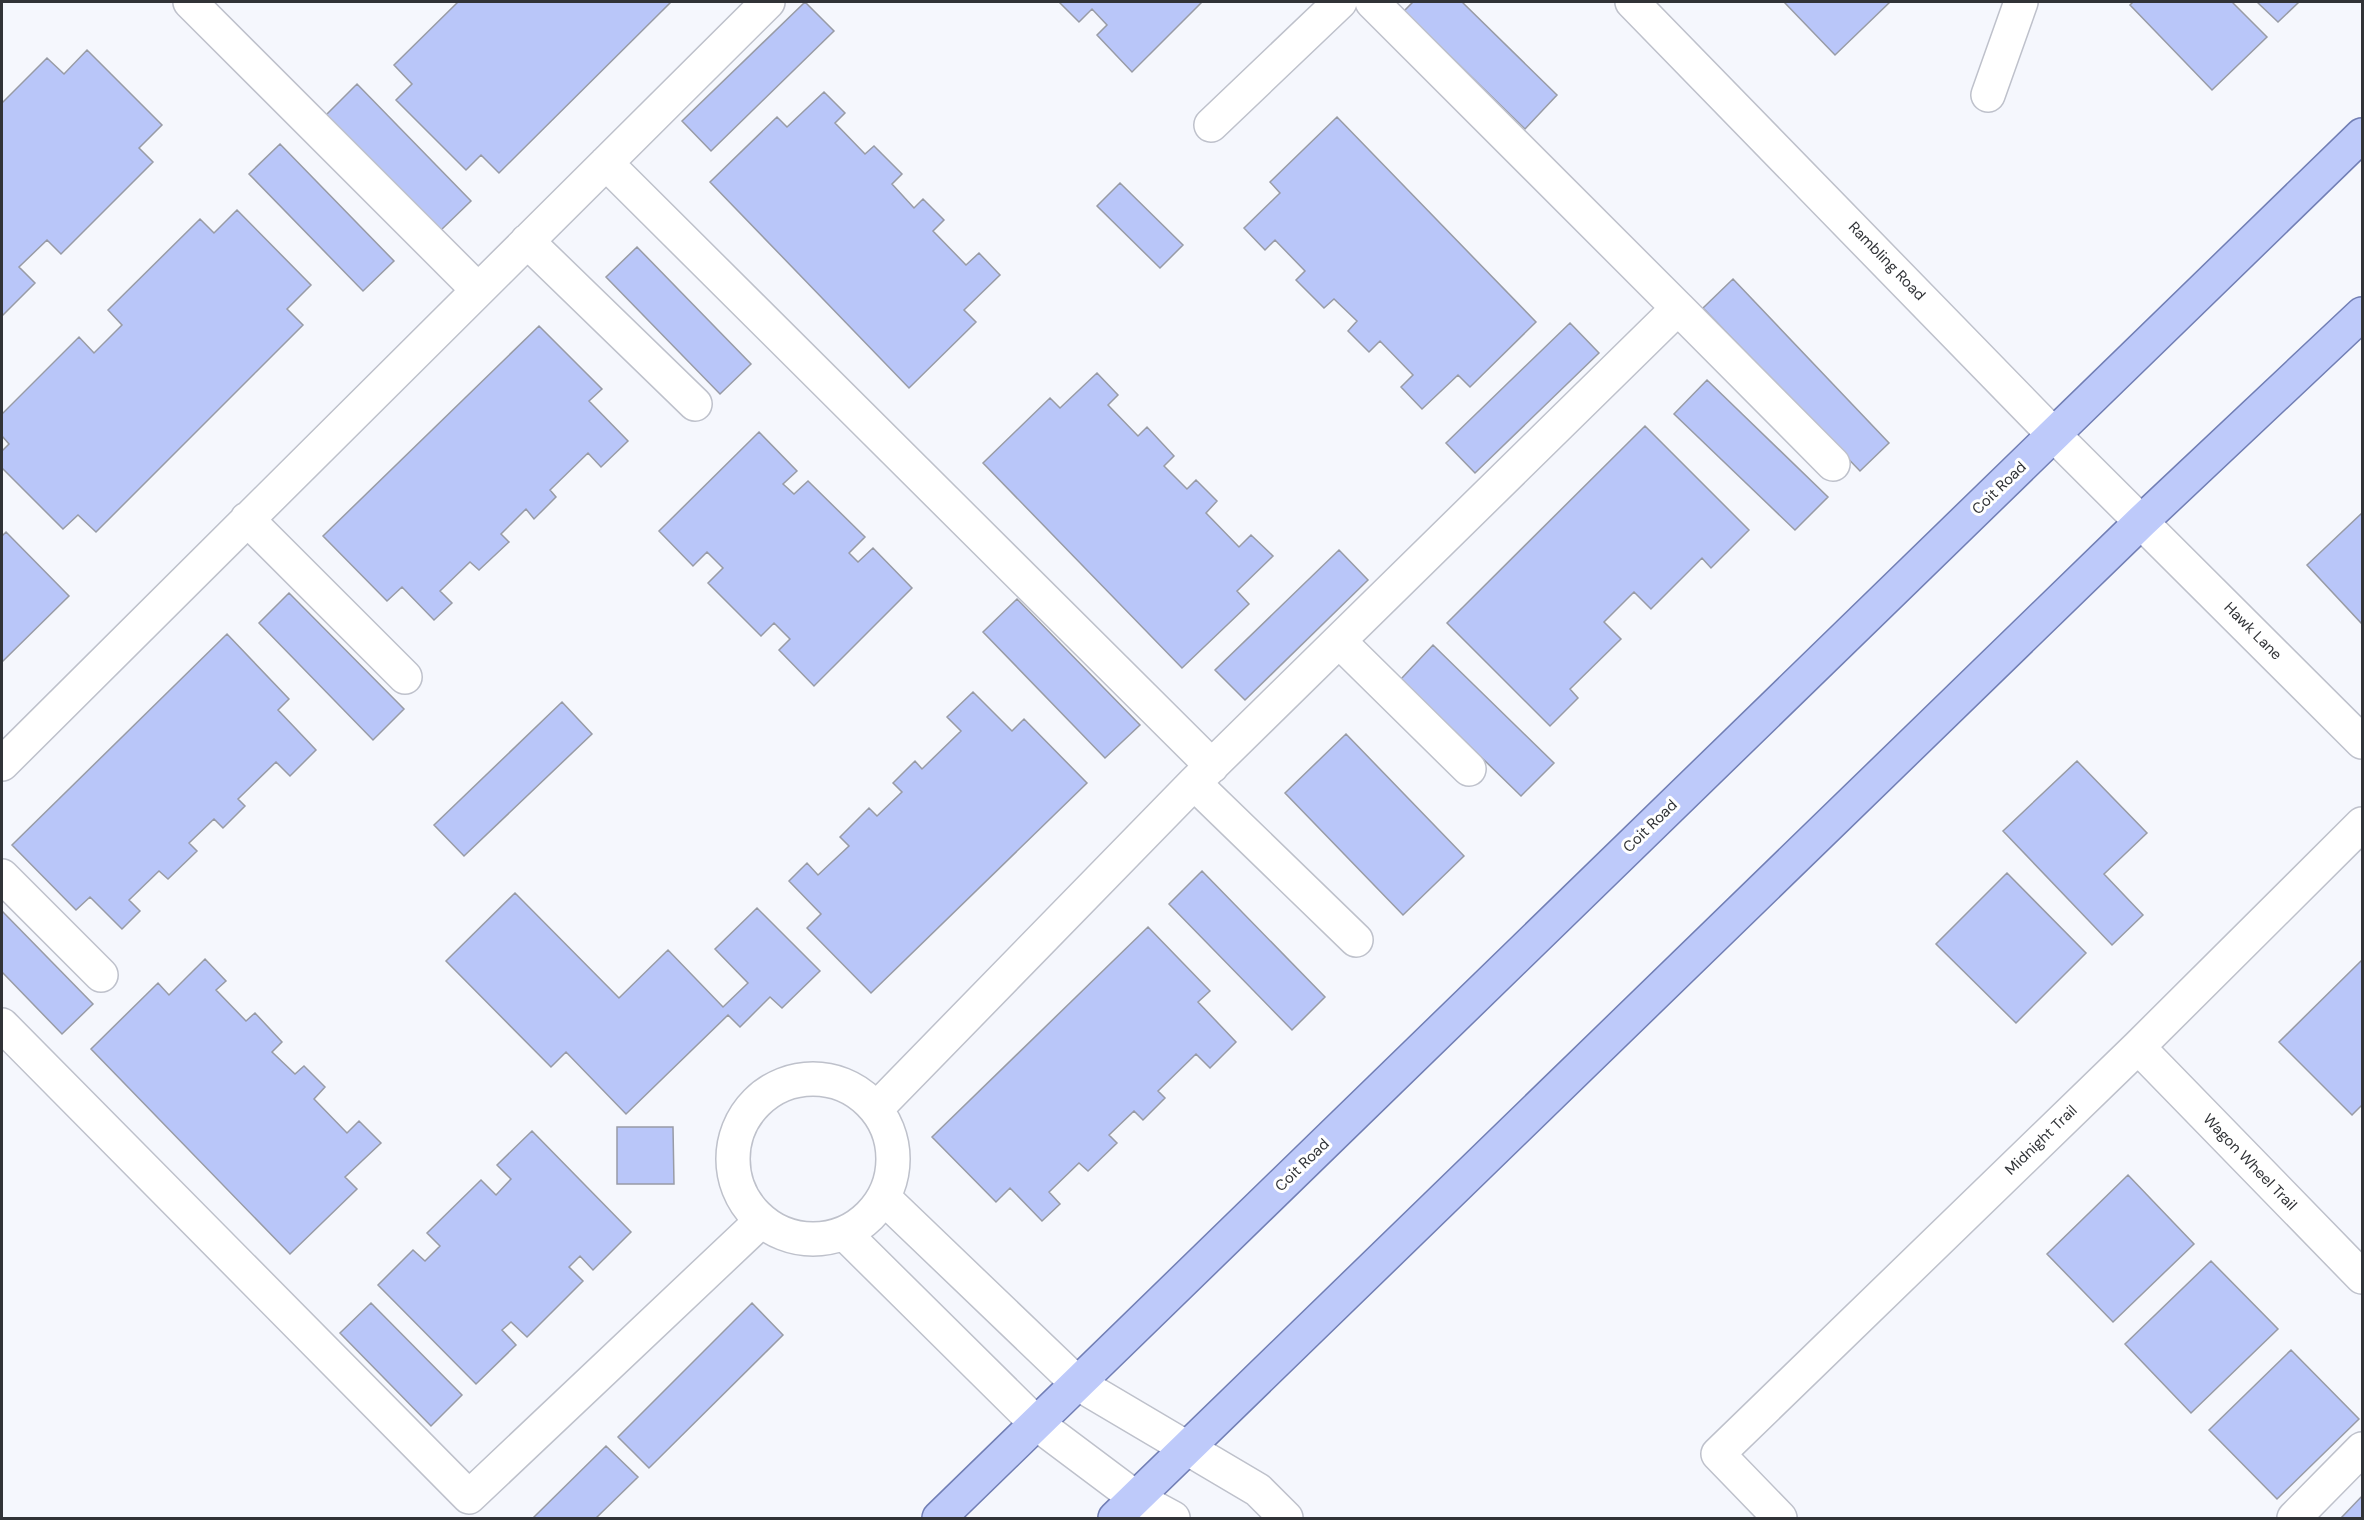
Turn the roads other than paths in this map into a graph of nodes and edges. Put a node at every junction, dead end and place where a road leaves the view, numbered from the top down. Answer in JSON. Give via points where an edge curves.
{"nodes":[{"id":1,"x":190,"y":2,"type":"edge"},
{"id":2,"x":768,"y":2,"type":"edge"},
{"id":3,"x":1340,"y":2,"type":"edge"},
{"id":4,"x":1372,"y":2,"type":"edge"},
{"id":5,"x":1632,"y":2,"type":"edge"},
{"id":6,"x":2022,"y":2,"type":"edge"},
{"id":7,"x":1988,"y":95,"type":"dead end"},
{"id":8,"x":1211,"y":126,"type":"dead end"},
{"id":9,"x":2362,"y":135,"type":"edge"},
{"id":10,"x":606,"y":163,"type":"junction"},
{"id":11,"x":527,"y":241,"type":"junction"},
{"id":12,"x":478,"y":290,"type":"junction"},
{"id":13,"x":1678,"y":308,"type":"junction"},
{"id":14,"x":2362,"y":314,"type":"edge"},
{"id":15,"x":695,"y":404,"type":"dead end"},
{"id":16,"x":2054,"y":435,"type":"junction"},
{"id":17,"x":1833,"y":464,"type":"dead end"},
{"id":18,"x":247,"y":519,"type":"junction"},
{"id":19,"x":2142,"y":521,"type":"junction"},
{"id":20,"x":1339,"y":641,"type":"junction"},
{"id":21,"x":405,"y":677,"type":"dead end"},
{"id":22,"x":2362,"y":742,"type":"edge"},
{"id":23,"x":2,"y":764,"type":"edge"},
{"id":24,"x":1469,"y":770,"type":"dead end"},
{"id":25,"x":1203,"y":775,"type":"junction"},
{"id":26,"x":2362,"y":824,"type":"edge"},
{"id":27,"x":2,"y":876,"type":"edge"},
{"id":28,"x":1356,"y":940,"type":"dead end"},
{"id":29,"x":101,"y":975,"type":"dead end"},
{"id":30,"x":2,"y":1025,"type":"edge"},
{"id":31,"x":2138,"y":1047,"type":"junction"},
{"id":32,"x":876,"y":1109,"type":"junction"},
{"id":33,"x":884,"y":1198,"type":"junction"},
{"id":34,"x":761,"y":1221,"type":"junction"},
{"id":35,"x":844,"y":1233,"type":"junction"},
{"id":36,"x":2362,"y":1277,"type":"edge"},
{"id":37,"x":1077,"y":1383,"type":"junction"},
{"id":38,"x":1036,"y":1423,"type":"junction"},
{"id":39,"x":1186,"y":1448,"type":"junction"},
{"id":40,"x":2362,"y":1449,"type":"edge"},
{"id":41,"x":1125,"y":1508,"type":"edge"},
{"id":42,"x":939,"y":1518,"type":"edge"},
{"id":43,"x":1173,"y":1518,"type":"edge"},
{"id":44,"x":1286,"y":1518,"type":"edge"},
{"id":45,"x":1780,"y":1518,"type":"edge"},
{"id":46,"x":2294,"y":1518,"type":"edge"}],
"edges":[{"from":1,"to":12,"type":"street"},
{"from":2,"to":10,"type":"street"},
{"from":3,"to":8,"type":"street"},
{"from":4,"to":13,"type":"street"},
{"from":5,"to":16,"type":"street","name":"Rambling Road"},
{"from":6,"to":7,"type":"street"},
{"from":9,"to":16,"type":"main road","name":"Coit Road"},
{"from":10,"to":11,"type":"street"},
{"from":10,"to":25,"type":"street"},
{"from":11,"to":12,"type":"street"},
{"from":11,"to":15,"type":"street"},
{"from":12,"to":18,"type":"street"},
{"from":13,"to":17,"type":"street"},
{"from":13,"to":20,"type":"street"},
{"from":14,"to":19,"type":"main road"},
{"from":16,"to":19,"type":"street","name":"Rambling Road"},
{"from":16,"to":37,"type":"main road","name":"Coit Road"},
{"from":18,"to":21,"type":"street"},
{"from":18,"to":23,"type":"street"},
{"from":19,"to":22,"type":"street","name":"Hawk Lane"},
{"from":19,"to":39,"type":"main road"},
{"from":20,"to":24,"type":"street"},
{"from":20,"to":25,"type":"street"},
{"from":25,"to":28,"type":"street"},
{"from":25,"to":32,"type":"street"},
{"from":26,"to":31,"type":"street","name":"Midnight Trail"},
{"from":27,"to":29,"type":"street"},
{"from":30,"to":34,"type":"street","via":[[469,1497]]},
{"from":31,"to":36,"type":"street","name":"Wagon Wheel Trail"},
{"from":31,"to":45,"type":"street","name":"Midnight Trail","via":[[1718,1454]]},
{"from":32,"to":33,"type":"street","via":[[888,1130],[893,1152],[892,1176]]},
{"from":32,"to":34,"type":"street","via":[[844,1085],[812,1078],[788,1082],[766,1093],[749,1109],[737,1131],[735,1179],[745,1202]]},
{"from":33,"to":35,"type":"street","via":[[870,1216]]},
{"from":33,"to":37,"type":"street"},
{"from":34,"to":35,"type":"street","via":[[796,1238],[816,1240]]},
{"from":35,"to":38,"type":"street"},
{"from":37,"to":38,"type":"main road","name":"Coit Road"},
{"from":37,"to":39,"type":"street"},
{"from":38,"to":41,"type":"street"},
{"from":38,"to":42,"type":"main road","name":"Coit Road"},
{"from":39,"to":41,"type":"main road"},
{"from":39,"to":44,"type":"street","via":[[1258,1490]]},
{"from":40,"to":46,"type":"street"},
{"from":41,"to":43,"type":"street"}]}
